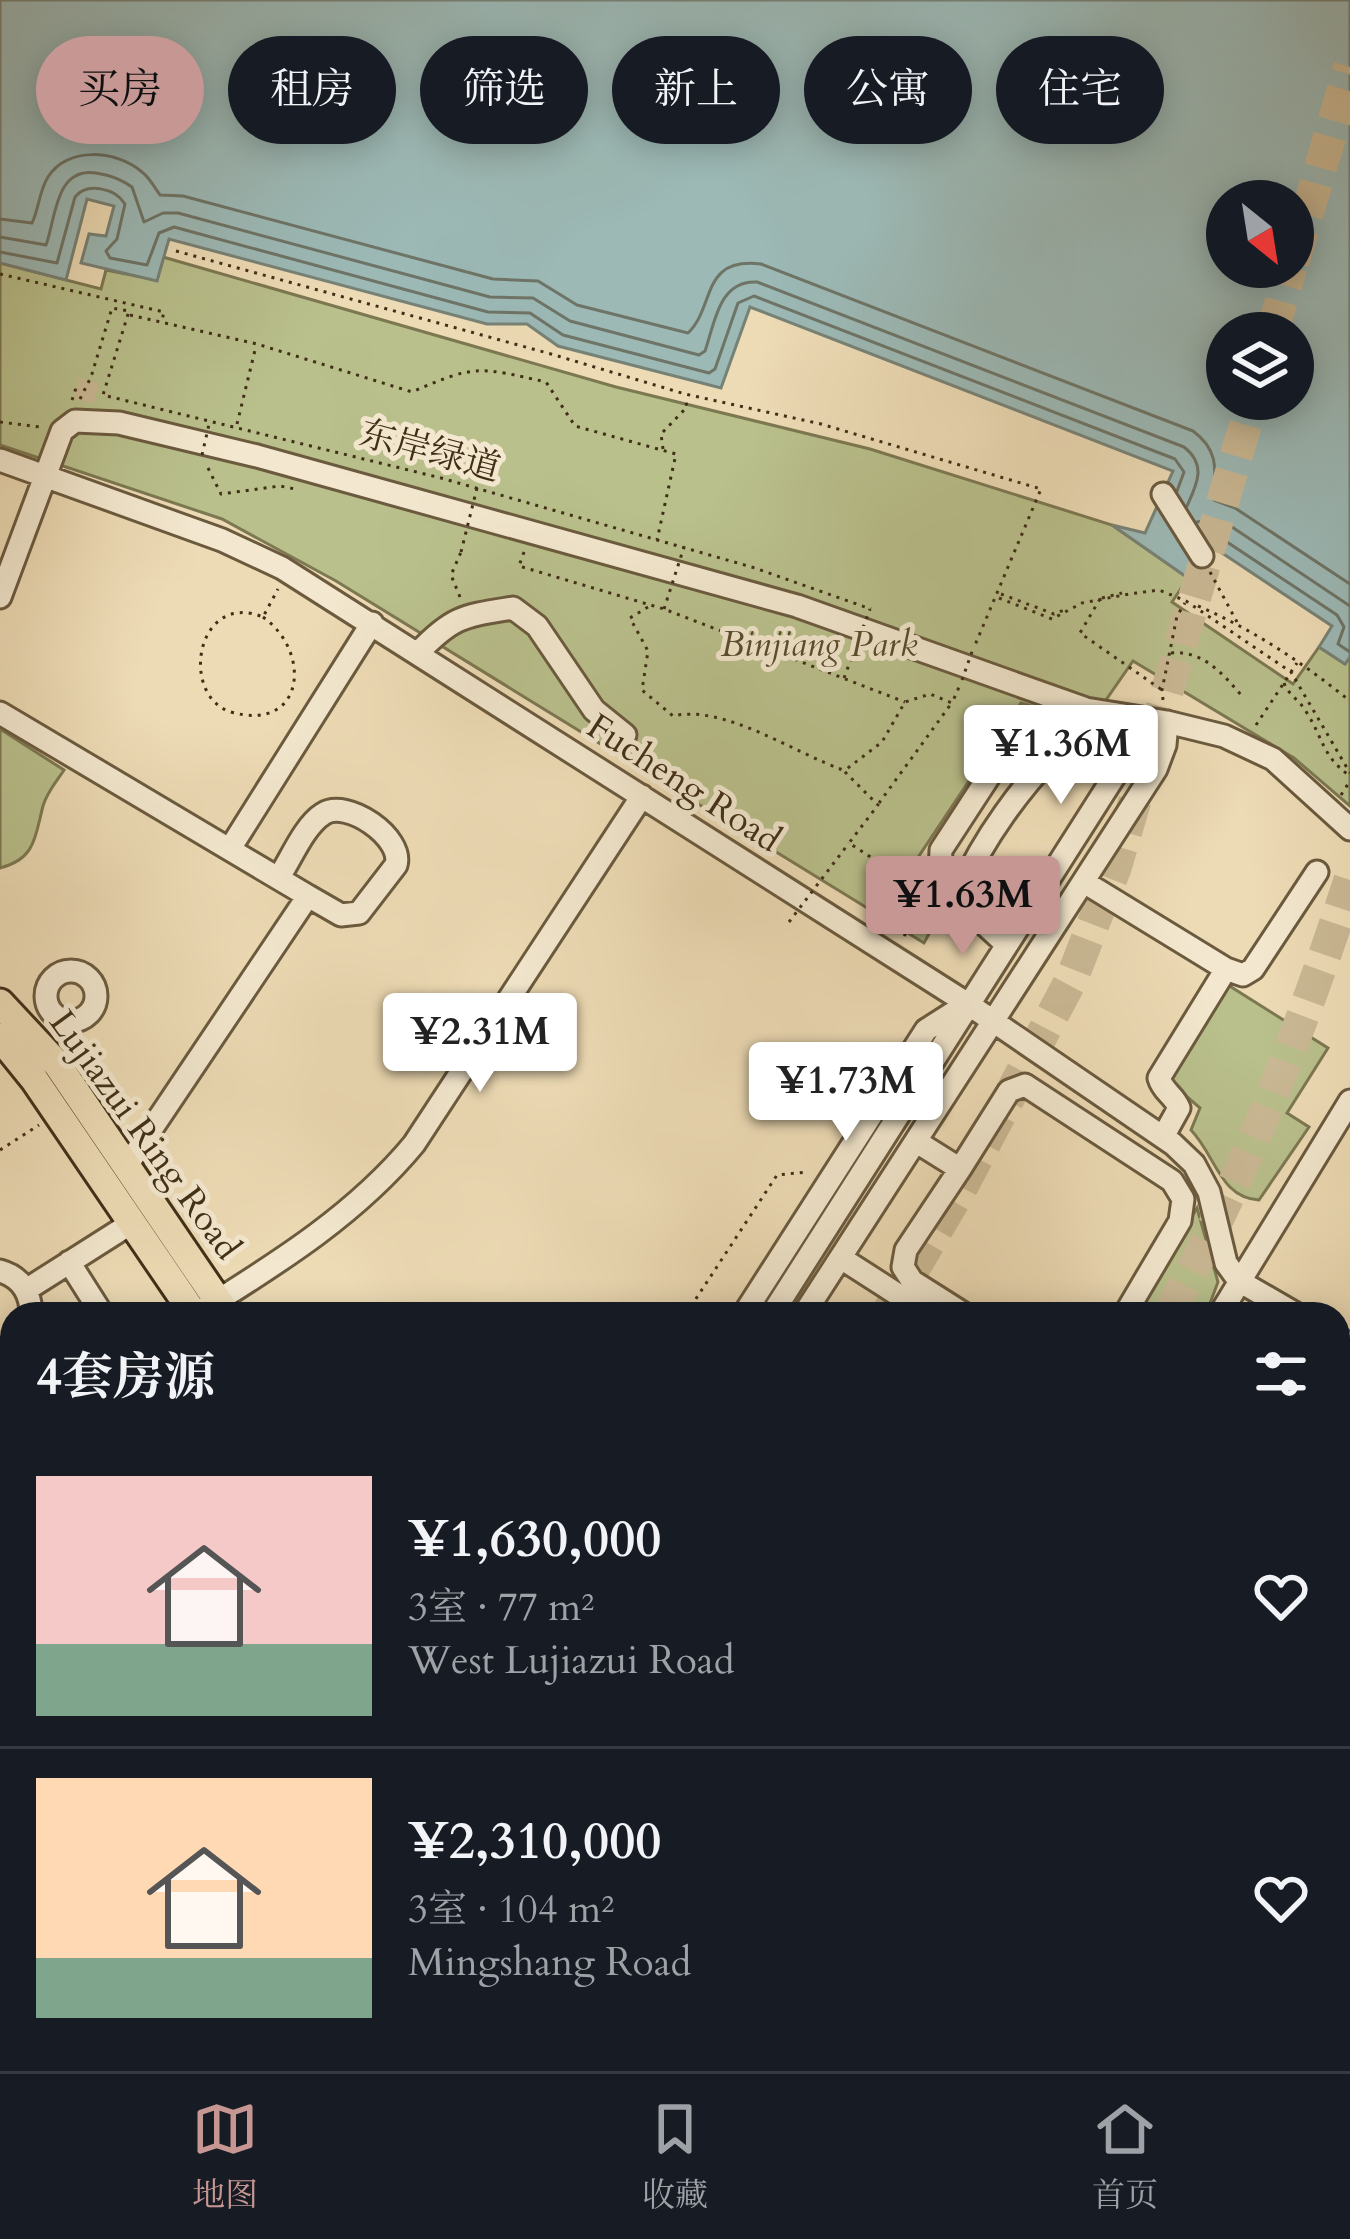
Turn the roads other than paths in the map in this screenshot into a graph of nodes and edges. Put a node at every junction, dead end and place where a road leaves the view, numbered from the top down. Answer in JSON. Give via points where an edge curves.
{"nodes":[{"id":1,"x":0,"y":460,"type":"edge"},
{"id":2,"x":43,"y":476,"type":"junction"},
{"id":3,"x":1163,"y":494,"type":"dead end"},
{"id":4,"x":1202,"y":556,"type":"road end"},
{"id":5,"x":0,"y":596,"type":"edge"},
{"id":6,"x":372,"y":623,"type":"junction"},
{"id":7,"x":418,"y":653,"type":"junction"},
{"id":8,"x":0,"y":712,"type":"edge"},
{"id":9,"x":1167,"y":722,"type":"junction"},
{"id":10,"x":625,"y":735,"type":"dead end"},
{"id":11,"x":1063,"y":745,"type":"junction"},
{"id":12,"x":642,"y":796,"type":"junction"},
{"id":13,"x":1350,"y":829,"type":"edge"},
{"id":14,"x":231,"y":847,"type":"junction"},
{"id":15,"x":1317,"y":872,"type":"dead end"},
{"id":16,"x":279,"y":878,"type":"junction"},
{"id":17,"x":1084,"y":882,"type":"junction"},
{"id":18,"x":308,"y":896,"type":"junction"},
{"id":19,"x":967,"y":908,"type":"junction"},
{"id":20,"x":1006,"y":944,"type":"junction"},
{"id":21,"x":1226,"y":969,"type":"junction"},
{"id":22,"x":0,"y":1003,"type":"edge"},
{"id":23,"x":968,"y":1004,"type":"junction"},
{"id":24,"x":52,"y":1013,"type":"dead end"},
{"id":25,"x":995,"y":1022,"type":"junction"},
{"id":26,"x":32,"y":1035,"type":"junction"},
{"id":27,"x":0,"y":1037,"type":"edge"},
{"id":28,"x":1350,"y":1101,"type":"edge"},
{"id":29,"x":1163,"y":1137,"type":"junction"},
{"id":30,"x":917,"y":1142,"type":"junction"},
{"id":31,"x":128,"y":1164,"type":"junction"},
{"id":32,"x":960,"y":1169,"type":"junction"},
{"id":33,"x":133,"y":1222,"type":"junction"},
{"id":34,"x":841,"y":1258,"type":"junction"},
{"id":35,"x":69,"y":1262,"type":"junction"},
{"id":36,"x":0,"y":1271,"type":"edge"},
{"id":37,"x":1239,"y":1281,"type":"junction"},
{"id":38,"x":26,"y":1289,"type":"junction"},
{"id":39,"x":29,"y":1302,"type":"edge"},
{"id":40,"x":94,"y":1302,"type":"edge"},
{"id":41,"x":202,"y":1302,"type":"edge"},
{"id":42,"x":205,"y":1302,"type":"edge"},
{"id":43,"x":220,"y":1302,"type":"edge"},
{"id":44,"x":753,"y":1302,"type":"edge"},
{"id":45,"x":780,"y":1302,"type":"edge"},
{"id":46,"x":817,"y":1302,"type":"edge"},
{"id":47,"x":909,"y":1302,"type":"edge"},
{"id":48,"x":945,"y":1302,"type":"edge"},
{"id":49,"x":1131,"y":1302,"type":"edge"},
{"id":50,"x":1227,"y":1302,"type":"edge"},
{"id":51,"x":1275,"y":1302,"type":"edge"}],
"edges":[{"from":1,"to":2,"type":"street","name":"Fucheng Road"},
{"from":2,"to":5,"type":"street"},
{"from":2,"to":6,"type":"street","name":"Fucheng Road","via":[[223,540]]},
{"from":2,"to":9,"type":"street","via":[[62,430],[75,421],[119,423],[776,600],[1086,709]]},
{"from":3,"to":4,"type":"street"},
{"from":6,"to":7,"type":"street","name":"Fucheng Road"},
{"from":6,"to":14,"type":"street"},
{"from":7,"to":10,"type":"street","via":[[444,625],[512,608],[537,626],[594,710]]},
{"from":7,"to":12,"type":"street","name":"Fucheng Road"},
{"from":8,"to":14,"type":"street"},
{"from":9,"to":11,"type":"street","via":[[1114,726]]},
{"from":9,"to":13,"type":"street","via":[[1274,759]]},
{"from":9,"to":17,"type":"street","via":[[1156,769]]},
{"from":9,"to":20,"type":"street","via":[[1131,750]]},
{"from":11,"to":19,"type":"street","via":[[971,866],[960,891]]},
{"from":11,"to":19,"type":"street","via":[[1013,753],[997,764],[940,850],[940,875]]},
{"from":12,"to":23,"type":"street","name":"Fucheng Road"},
{"from":12,"to":43,"type":"street","via":[[385,1180]]},
{"from":14,"to":16,"type":"street"},
{"from":15,"to":21,"type":"street","via":[[1253,969]]},
{"from":16,"to":18,"type":"street"},
{"from":16,"to":18,"type":"street","via":[[317,818],[332,809],[352,812],[395,843],[396,865],[359,913],[340,915]]},
{"from":17,"to":21,"type":"street"},
{"from":17,"to":25,"type":"street"},
{"from":18,"to":31,"type":"street"},
{"from":19,"to":20,"type":"street"},
{"from":20,"to":23,"type":"street"},
{"from":21,"to":29,"type":"street","via":[[1159,1078],[1179,1108]]},
{"from":22,"to":26,"type":"main road","name":"Lujiazui Ring Road"},
{"from":23,"to":25,"type":"street","name":"Fucheng Road"},
{"from":23,"to":44,"type":"street","via":[[926,1030]]},
{"from":23,"to":45,"type":"street"},
{"from":24,"to":26,"type":"street"},
{"from":25,"to":29,"type":"street","name":"Fucheng Road"},
{"from":25,"to":30,"type":"street"},
{"from":26,"to":31,"type":"main road","name":"Lujiazui Ring Road"},
{"from":27,"to":33,"type":"main road","name":"Lujiazui Ring Road"},
{"from":28,"to":37,"type":"street"},
{"from":29,"to":37,"type":"street","name":"Fucheng Road","via":[[1194,1164],[1209,1192],[1226,1263]]},
{"from":30,"to":32,"type":"street"},
{"from":30,"to":34,"type":"street"},
{"from":31,"to":42,"type":"main road","name":"Lujiazui Ring Road"},
{"from":32,"to":48,"type":"street","via":[[903,1267]]},
{"from":32,"to":49,"type":"street","via":[[1003,1098],[1025,1084],[1172,1181],[1183,1199],[1180,1221]]},
{"from":33,"to":35,"type":"street"},
{"from":33,"to":41,"type":"main road","name":"Lujiazui Ring Road"},
{"from":34,"to":46,"type":"street"},
{"from":34,"to":47,"type":"street"},
{"from":35,"to":38,"type":"street"},
{"from":35,"to":40,"type":"street"},
{"from":36,"to":38,"type":"street"},
{"from":37,"to":50,"type":"street"},
{"from":37,"to":51,"type":"street"},
{"from":38,"to":39,"type":"street"}]}
